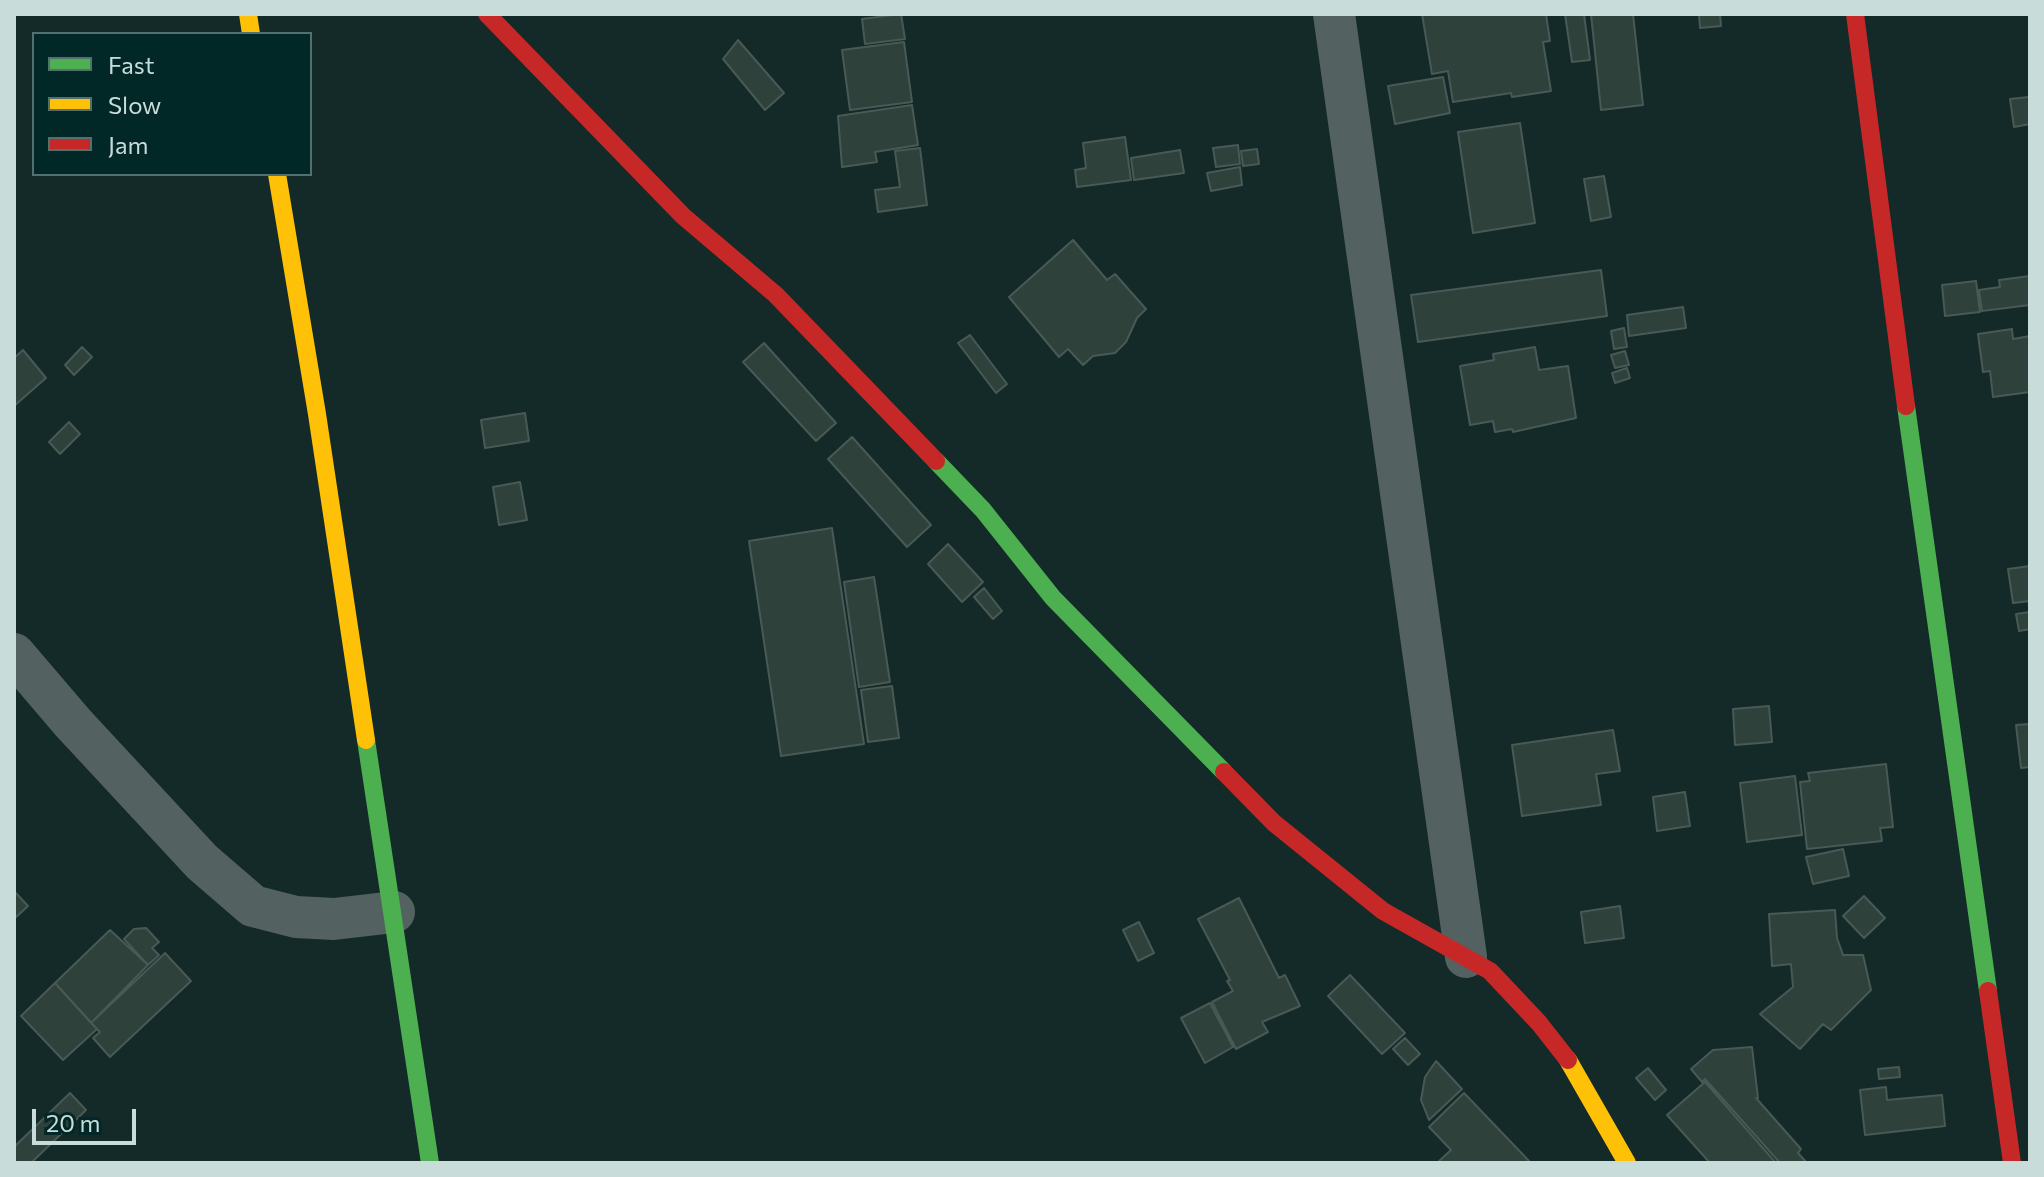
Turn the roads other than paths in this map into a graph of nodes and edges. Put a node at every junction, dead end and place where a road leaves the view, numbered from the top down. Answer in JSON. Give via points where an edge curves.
{"nodes":[{"id":1,"x":487,"y":14,"type":"edge"},
{"id":2,"x":1334,"y":14,"type":"edge"},
{"id":3,"x":1855,"y":14,"type":"edge"},
{"id":4,"x":277,"y":176,"type":"edge"},
{"id":5,"x":14,"y":654,"type":"edge"},
{"id":6,"x":394,"y":912,"type":"junction"},
{"id":7,"x":1466,"y":957,"type":"junction"},
{"id":8,"x":430,"y":1163,"type":"edge"},
{"id":9,"x":1627,"y":1163,"type":"edge"},
{"id":10,"x":2012,"y":1163,"type":"edge"}],
"edges":[{"from":1,"to":7,"type":"street","via":[[683,216],[776,295],[983,510],[1053,598],[1274,823],[1383,911]]},
{"from":2,"to":7,"type":"street"},
{"from":3,"to":10,"type":"street"},
{"from":4,"to":6,"type":"street"},
{"from":5,"to":6,"type":"street","via":[[202,862],[253,906],[296,917],[334,919]]},
{"from":6,"to":8,"type":"street"},
{"from":7,"to":9,"type":"street","via":[[1490,971],[1539,1023],[1576,1071]]}]}
